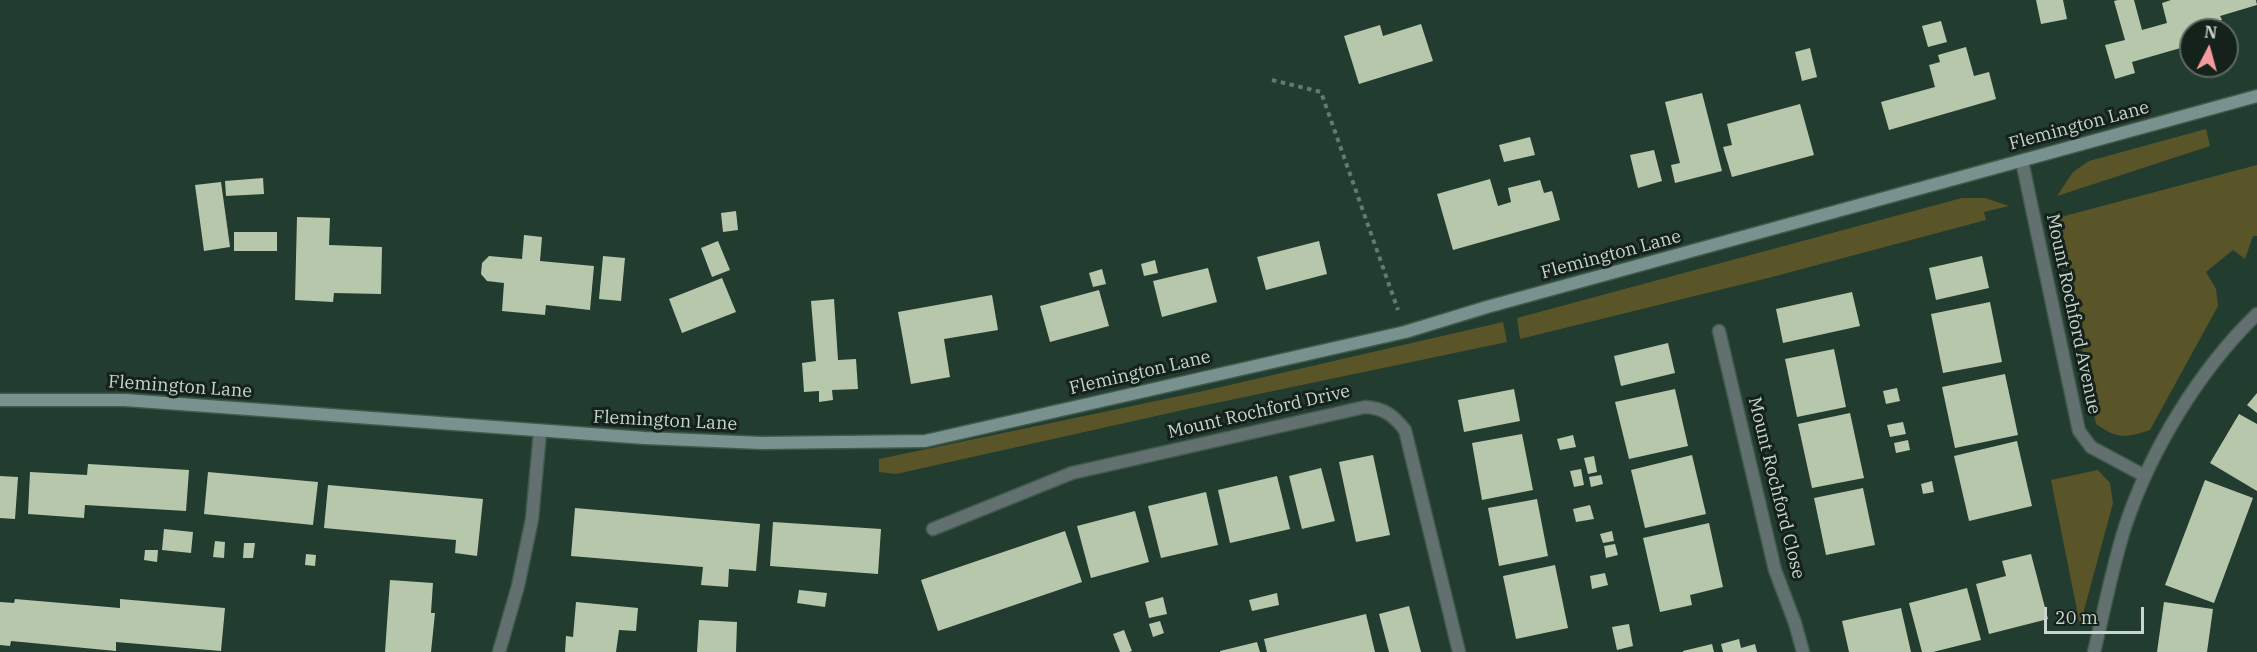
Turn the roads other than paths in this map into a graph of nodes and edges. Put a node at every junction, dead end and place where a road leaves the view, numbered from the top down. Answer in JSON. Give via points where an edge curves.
{"nodes":[{"id":1,"x":2257,"y":96,"type":"edge"},
{"id":2,"x":2022,"y":161,"type":"junction"},
{"id":3,"x":2257,"y":314,"type":"edge"},
{"id":4,"x":1719,"y":332,"type":"dead end"},
{"id":5,"x":0,"y":400,"type":"edge"},
{"id":6,"x":540,"y":432,"type":"junction"},
{"id":7,"x":2145,"y":476,"type":"junction"},
{"id":8,"x":933,"y":529,"type":"dead end"},
{"id":9,"x":499,"y":652,"type":"edge"},
{"id":10,"x":1459,"y":652,"type":"edge"},
{"id":11,"x":1803,"y":652,"type":"edge"},
{"id":12,"x":2094,"y":652,"type":"edge"}],
"edges":[{"from":1,"to":2,"type":"street","name":"Flemington Lane"},
{"from":2,"to":6,"type":"street","name":"Flemington Lane","via":[[1406,332],[925,441],[761,443]]},
{"from":2,"to":7,"type":"street","name":"Mount Rochford Avenue","via":[[2079,431],[2091,447]]},
{"from":3,"to":7,"type":"street","via":[[2205,374]]},
{"from":4,"to":11,"type":"street","name":"Mount Rochford Close","via":[[1775,570]]},
{"from":5,"to":6,"type":"street","name":"Flemington Lane","via":[[125,400]]},
{"from":6,"to":9,"type":"street","via":[[531,519],[518,586]]},
{"from":7,"to":12,"type":"street","via":[[2125,527]]},
{"from":8,"to":10,"type":"street","name":"Mount Rochford Drive","via":[[1072,473],[1365,407],[1380,408],[1395,417],[1405,430]]}]}
